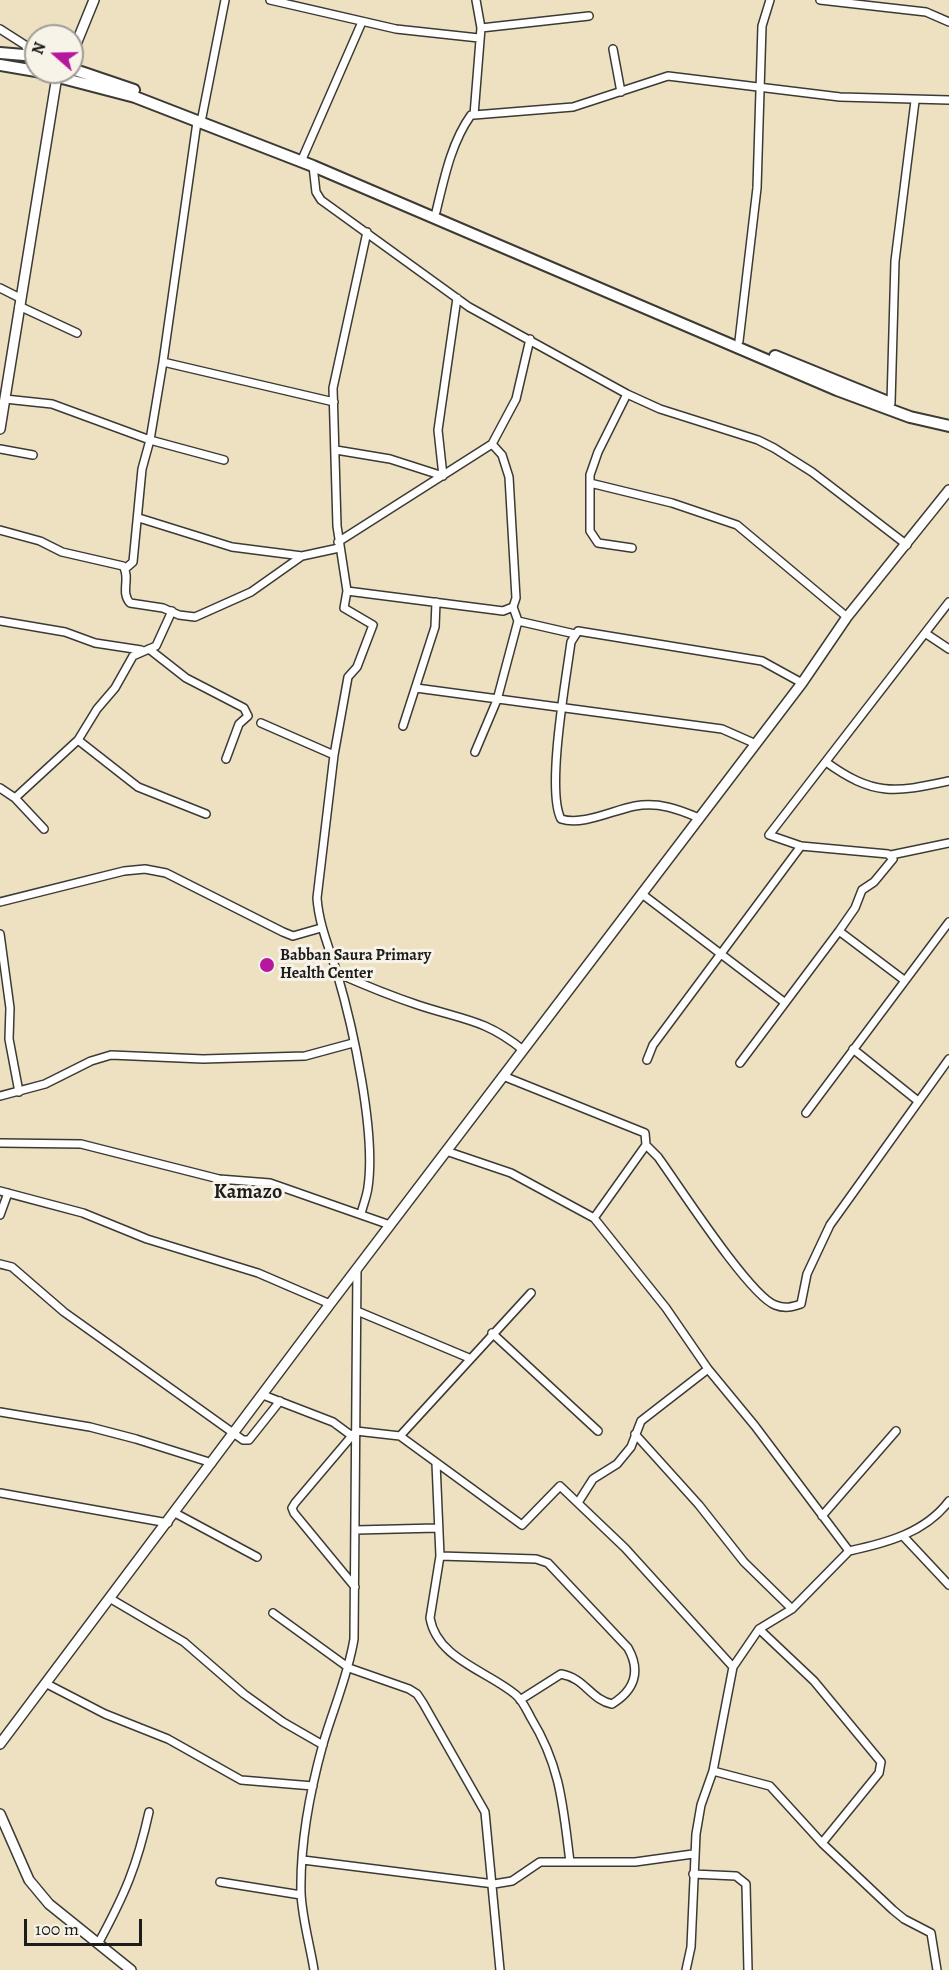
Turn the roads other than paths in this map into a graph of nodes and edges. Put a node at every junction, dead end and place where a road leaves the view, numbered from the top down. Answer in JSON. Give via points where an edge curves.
{"nodes":[{"id":1,"x":94,"y":0,"type":"edge"},
{"id":2,"x":225,"y":0,"type":"edge"},
{"id":3,"x":270,"y":0,"type":"edge"},
{"id":4,"x":476,"y":0,"type":"edge"},
{"id":5,"x":770,"y":0,"type":"edge"},
{"id":6,"x":820,"y":0,"type":"edge"},
{"id":7,"x":589,"y":16,"type":"dead end"},
{"id":8,"x":362,"y":22,"type":"junction"},
{"id":9,"x":949,"y":22,"type":"edge"},
{"id":10,"x":84,"y":25,"type":"edge"},
{"id":11,"x":481,"y":28,"type":"junction"},
{"id":12,"x":0,"y":29,"type":"edge"},
{"id":13,"x":479,"y":38,"type":"junction"},
{"id":14,"x":24,"y":44,"type":"edge"},
{"id":15,"x":613,"y":49,"type":"dead end"},
{"id":16,"x":0,"y":53,"type":"edge"},
{"id":17,"x":24,"y":54,"type":"edge"},
{"id":18,"x":0,"y":65,"type":"edge"},
{"id":19,"x":24,"y":69,"type":"edge"},
{"id":20,"x":84,"y":74,"type":"edge"},
{"id":21,"x":56,"y":84,"type":"edge"},
{"id":22,"x":84,"y":84,"type":"edge"},
{"id":23,"x":762,"y":88,"type":"junction"},
{"id":24,"x":621,"y":92,"type":"junction"},
{"id":25,"x":949,"y":100,"type":"edge"},
{"id":26,"x":915,"y":101,"type":"junction"},
{"id":27,"x":474,"y":115,"type":"junction"},
{"id":28,"x":199,"y":119,"type":"junction"},
{"id":29,"x":303,"y":157,"type":"junction"},
{"id":30,"x":313,"y":166,"type":"junction"},
{"id":31,"x":436,"y":212,"type":"junction"},
{"id":32,"x":459,"y":225,"type":"junction"},
{"id":33,"x":367,"y":232,"type":"junction"},
{"id":34,"x":0,"y":288,"type":"edge"},
{"id":35,"x":457,"y":298,"type":"junction"},
{"id":36,"x":20,"y":302,"type":"junction"},
{"id":37,"x":77,"y":333,"type":"dead end"},
{"id":38,"x":530,"y":339,"type":"junction"},
{"id":39,"x":739,"y":341,"type":"junction"},
{"id":40,"x":163,"y":362,"type":"junction"},
{"id":41,"x":627,"y":394,"type":"junction"},
{"id":42,"x":5,"y":399,"type":"junction"},
{"id":43,"x":334,"y":402,"type":"junction"},
{"id":44,"x":891,"y":403,"type":"junction"},
{"id":45,"x":949,"y":419,"type":"edge"},
{"id":46,"x":949,"y":426,"type":"edge"},
{"id":47,"x":0,"y":429,"type":"edge"},
{"id":48,"x":150,"y":441,"type":"junction"},
{"id":49,"x":492,"y":444,"type":"junction"},
{"id":50,"x":0,"y":449,"type":"edge"},
{"id":51,"x":336,"y":450,"type":"junction"},
{"id":52,"x":33,"y":455,"type":"dead end"},
{"id":53,"x":224,"y":460,"type":"dead end"},
{"id":54,"x":443,"y":476,"type":"junction"},
{"id":55,"x":590,"y":483,"type":"junction"},
{"id":56,"x":949,"y":490,"type":"edge"},
{"id":57,"x":139,"y":518,"type":"junction"},
{"id":58,"x":0,"y":530,"type":"edge"},
{"id":59,"x":339,"y":545,"type":"junction"},
{"id":60,"x":907,"y":545,"type":"junction"},
{"id":61,"x":633,"y":548,"type":"dead end"},
{"id":62,"x":302,"y":556,"type":"junction"},
{"id":63,"x":126,"y":568,"type":"junction"},
{"id":64,"x":347,"y":591,"type":"junction"},
{"id":65,"x":949,"y":602,"type":"edge"},
{"id":66,"x":436,"y":603,"type":"junction"},
{"id":67,"x":513,"y":607,"type":"junction"},
{"id":68,"x":172,"y":611,"type":"junction"},
{"id":69,"x":847,"y":617,"type":"junction"},
{"id":70,"x":0,"y":621,"type":"edge"},
{"id":71,"x":518,"y":621,"type":"junction"},
{"id":72,"x":925,"y":633,"type":"junction"},
{"id":73,"x":575,"y":634,"type":"junction"},
{"id":74,"x":949,"y":649,"type":"edge"},
{"id":75,"x":145,"y":650,"type":"junction"},
{"id":76,"x":802,"y":682,"type":"junction"},
{"id":77,"x":416,"y":688,"type":"junction"},
{"id":78,"x":497,"y":700,"type":"junction"},
{"id":79,"x":562,"y":707,"type":"junction"},
{"id":80,"x":261,"y":723,"type":"dead end"},
{"id":81,"x":404,"y":726,"type":"dead end"},
{"id":82,"x":78,"y":740,"type":"junction"},
{"id":83,"x":756,"y":744,"type":"junction"},
{"id":84,"x":475,"y":752,"type":"dead end"},
{"id":85,"x":334,"y":755,"type":"junction"},
{"id":86,"x":226,"y":759,"type":"dead end"},
{"id":87,"x":826,"y":762,"type":"junction"},
{"id":88,"x":949,"y":781,"type":"edge"},
{"id":89,"x":0,"y":788,"type":"edge"},
{"id":90,"x":15,"y":798,"type":"junction"},
{"id":91,"x":206,"y":814,"type":"dead end"},
{"id":92,"x":699,"y":818,"type":"junction"},
{"id":93,"x":44,"y":829,"type":"dead end"},
{"id":94,"x":949,"y":843,"type":"edge"},
{"id":95,"x":801,"y":846,"type":"junction"},
{"id":96,"x":891,"y":855,"type":"junction"},
{"id":97,"x":642,"y":894,"type":"junction"},
{"id":98,"x":0,"y":902,"type":"edge"},
{"id":99,"x":949,"y":922,"type":"edge"},
{"id":100,"x":321,"y":928,"type":"junction"},
{"id":101,"x":839,"y":931,"type":"junction"},
{"id":102,"x":0,"y":934,"type":"edge"},
{"id":103,"x":721,"y":953,"type":"junction"},
{"id":104,"x":337,"y":973,"type":"junction"},
{"id":105,"x":904,"y":980,"type":"junction"},
{"id":106,"x":784,"y":1002,"type":"junction"},
{"id":107,"x":353,"y":1043,"type":"junction"},
{"id":108,"x":853,"y":1049,"type":"junction"},
{"id":109,"x":523,"y":1050,"type":"junction"},
{"id":110,"x":949,"y":1059,"type":"edge"},
{"id":111,"x":647,"y":1060,"type":"dead end"},
{"id":112,"x":741,"y":1063,"type":"dead end"},
{"id":113,"x":503,"y":1076,"type":"junction"},
{"id":114,"x":19,"y":1092,"type":"junction"},
{"id":115,"x":0,"y":1096,"type":"edge"},
{"id":116,"x":918,"y":1101,"type":"junction"},
{"id":117,"x":806,"y":1113,"type":"dead end"},
{"id":118,"x":0,"y":1143,"type":"edge"},
{"id":119,"x":646,"y":1144,"type":"junction"},
{"id":120,"x":446,"y":1151,"type":"junction"},
{"id":121,"x":0,"y":1191,"type":"edge"},
{"id":122,"x":9,"y":1193,"type":"junction"},
{"id":123,"x":361,"y":1214,"type":"junction"},
{"id":124,"x":0,"y":1215,"type":"edge"},
{"id":125,"x":594,"y":1218,"type":"junction"},
{"id":126,"x":390,"y":1225,"type":"junction"},
{"id":127,"x":0,"y":1264,"type":"edge"},
{"id":128,"x":357,"y":1268,"type":"junction"},
{"id":129,"x":531,"y":1293,"type":"dead end"},
{"id":130,"x":330,"y":1304,"type":"junction"},
{"id":131,"x":357,"y":1311,"type":"junction"},
{"id":132,"x":492,"y":1333,"type":"junction"},
{"id":133,"x":469,"y":1358,"type":"junction"},
{"id":134,"x":708,"y":1370,"type":"junction"},
{"id":135,"x":263,"y":1395,"type":"junction"},
{"id":136,"x":280,"y":1401,"type":"junction"},
{"id":137,"x":0,"y":1412,"type":"edge"},
{"id":138,"x":598,"y":1431,"type":"dead end"},
{"id":139,"x":896,"y":1431,"type":"dead end"},
{"id":140,"x":235,"y":1433,"type":"junction"},
{"id":141,"x":354,"y":1433,"type":"junction"},
{"id":142,"x":635,"y":1434,"type":"junction"},
{"id":143,"x":400,"y":1436,"type":"junction"},
{"id":144,"x":212,"y":1463,"type":"junction"},
{"id":145,"x":436,"y":1463,"type":"junction"},
{"id":146,"x":0,"y":1493,"type":"edge"},
{"id":147,"x":579,"y":1501,"type":"junction"},
{"id":148,"x":949,"y":1501,"type":"edge"},
{"id":149,"x":175,"y":1513,"type":"junction"},
{"id":150,"x":822,"y":1516,"type":"junction"},
{"id":151,"x":168,"y":1522,"type":"junction"},
{"id":152,"x":437,"y":1528,"type":"junction"},
{"id":153,"x":356,"y":1530,"type":"junction"},
{"id":154,"x":903,"y":1536,"type":"junction"},
{"id":155,"x":849,"y":1551,"type":"junction"},
{"id":156,"x":441,"y":1556,"type":"junction"},
{"id":157,"x":257,"y":1557,"type":"dead end"},
{"id":158,"x":949,"y":1585,"type":"edge"},
{"id":159,"x":355,"y":1587,"type":"junction"},
{"id":160,"x":111,"y":1599,"type":"junction"},
{"id":161,"x":792,"y":1609,"type":"junction"},
{"id":162,"x":273,"y":1613,"type":"dead end"},
{"id":163,"x":759,"y":1629,"type":"junction"},
{"id":164,"x":733,"y":1666,"type":"junction"},
{"id":165,"x":349,"y":1668,"type":"junction"},
{"id":166,"x":47,"y":1684,"type":"junction"},
{"id":167,"x":520,"y":1700,"type":"junction"},
{"id":168,"x":0,"y":1744,"type":"edge"},
{"id":169,"x":323,"y":1744,"type":"junction"},
{"id":170,"x":713,"y":1771,"type":"junction"},
{"id":171,"x":313,"y":1786,"type":"junction"},
{"id":172,"x":149,"y":1812,"type":"dead end"},
{"id":173,"x":0,"y":1814,"type":"edge"},
{"id":174,"x":822,"y":1843,"type":"junction"},
{"id":175,"x":693,"y":1854,"type":"junction"},
{"id":176,"x":303,"y":1860,"type":"junction"},
{"id":177,"x":570,"y":1862,"type":"junction"},
{"id":178,"x":693,"y":1874,"type":"junction"},
{"id":179,"x":220,"y":1882,"type":"dead end"},
{"id":180,"x":494,"y":1884,"type":"junction"},
{"id":181,"x":301,"y":1895,"type":"junction"},
{"id":182,"x":99,"y":1942,"type":"junction"},
{"id":183,"x":131,"y":1970,"type":"edge"},
{"id":184,"x":314,"y":1970,"type":"edge"},
{"id":185,"x":500,"y":1970,"type":"edge"},
{"id":186,"x":686,"y":1970,"type":"edge"},
{"id":187,"x":748,"y":1970,"type":"edge"},
{"id":188,"x":937,"y":1970,"type":"edge"}],
"edges":[{"from":1,"to":10,"type":"street"},
{"from":2,"to":28,"type":"street"},
{"from":3,"to":8,"type":"street"},
{"from":4,"to":11,"type":"street"},
{"from":5,"to":23,"type":"street","via":[[762,26]]},
{"from":6,"to":9,"type":"street","via":[[926,12]]},
{"from":7,"to":11,"type":"street"},
{"from":8,"to":13,"type":"street"},
{"from":8,"to":29,"type":"street"},
{"from":11,"to":13,"type":"street"},
{"from":12,"to":14,"type":"street"},
{"from":13,"to":27,"type":"street"},
{"from":15,"to":24,"type":"street"},
{"from":16,"to":17,"type":"main road"},
{"from":18,"to":19,"type":"main road"},
{"from":20,"to":28,"type":"main road"},
{"from":21,"to":36,"type":"street"},
{"from":22,"to":28,"type":"main road"},
{"from":23,"to":24,"type":"street","via":[[668,76]]},
{"from":23,"to":26,"type":"street"},
{"from":23,"to":39,"type":"street","via":[[757,188]]},
{"from":24,"to":27,"type":"street","via":[[573,108]]},
{"from":25,"to":26,"type":"street"},
{"from":26,"to":44,"type":"street","via":[[895,261]]},
{"from":27,"to":31,"type":"street","via":[[464,124],[448,162]]},
{"from":28,"to":29,"type":"main road"},
{"from":28,"to":30,"type":"main road"},
{"from":28,"to":40,"type":"street"},
{"from":29,"to":31,"type":"main road"},
{"from":30,"to":32,"type":"main road"},
{"from":30,"to":33,"type":"street","via":[[316,192],[321,200]]},
{"from":31,"to":32,"type":"main road"},
{"from":32,"to":39,"type":"main road"},
{"from":32,"to":46,"type":"main road","via":[[837,390],[910,417]]},
{"from":33,"to":35,"type":"street"},
{"from":33,"to":43,"type":"street","via":[[335,375]]},
{"from":34,"to":36,"type":"street"},
{"from":35,"to":38,"type":"street"},
{"from":35,"to":54,"type":"street","via":[[438,430]]},
{"from":36,"to":37,"type":"street"},
{"from":36,"to":42,"type":"street"},
{"from":38,"to":41,"type":"street"},
{"from":38,"to":49,"type":"street","via":[[516,399]]},
{"from":39,"to":44,"type":"main road"},
{"from":40,"to":43,"type":"street"},
{"from":40,"to":48,"type":"street"},
{"from":41,"to":55,"type":"street","via":[[598,452]]},
{"from":41,"to":60,"type":"street","via":[[774,448],[812,472]]},
{"from":42,"to":47,"type":"street"},
{"from":42,"to":48,"type":"street","via":[[52,404]]},
{"from":43,"to":51,"type":"street"},
{"from":44,"to":45,"type":"main road"},
{"from":48,"to":53,"type":"street"},
{"from":48,"to":57,"type":"street","via":[[142,469]]},
{"from":49,"to":54,"type":"street"},
{"from":49,"to":67,"type":"street","via":[[502,455],[509,477],[516,598]]},
{"from":50,"to":52,"type":"street"},
{"from":51,"to":54,"type":"street","via":[[390,459]]},
{"from":51,"to":59,"type":"street"},
{"from":54,"to":59,"type":"street"},
{"from":55,"to":61,"type":"street","via":[[592,538],[598,543]]},
{"from":55,"to":69,"type":"street","via":[[672,503],[737,525]]},
{"from":56,"to":60,"type":"street"},
{"from":57,"to":62,"type":"street","via":[[232,547]]},
{"from":57,"to":63,"type":"street","via":[[133,562]]},
{"from":58,"to":63,"type":"street","via":[[40,541],[62,552]]},
{"from":59,"to":62,"type":"street"},
{"from":59,"to":64,"type":"street"},
{"from":60,"to":69,"type":"street"},
{"from":62,"to":68,"type":"street","via":[[251,592],[195,617]]},
{"from":63,"to":68,"type":"street","via":[[125,595],[130,603]]},
{"from":64,"to":66,"type":"street"},
{"from":64,"to":85,"type":"street","via":[[344,608],[373,625],[357,667],[348,677]]},
{"from":65,"to":72,"type":"street"},
{"from":66,"to":67,"type":"street","via":[[503,611]]},
{"from":66,"to":77,"type":"street","via":[[435,627]]},
{"from":67,"to":71,"type":"street"},
{"from":68,"to":75,"type":"street","via":[[156,646]]},
{"from":69,"to":76,"type":"street"},
{"from":70,"to":75,"type":"street"},
{"from":71,"to":73,"type":"street"},
{"from":71,"to":78,"type":"street"},
{"from":72,"to":74,"type":"street"},
{"from":72,"to":87,"type":"street"},
{"from":73,"to":76,"type":"street","via":[[578,631],[762,661]]},
{"from":73,"to":79,"type":"street"},
{"from":75,"to":82,"type":"street","via":[[133,656],[116,688]]},
{"from":75,"to":86,"type":"street","via":[[186,678],[244,708],[248,716],[239,724]]},
{"from":76,"to":83,"type":"street"},
{"from":77,"to":78,"type":"street"},
{"from":77,"to":81,"type":"street"},
{"from":78,"to":79,"type":"street"},
{"from":78,"to":84,"type":"street"},
{"from":79,"to":83,"type":"street","via":[[722,729]]},
{"from":79,"to":92,"type":"street","via":[[555,795],[561,819],[572,821],[656,805]]},
{"from":80,"to":85,"type":"street"},
{"from":82,"to":90,"type":"street"},
{"from":82,"to":91,"type":"street","via":[[138,787]]},
{"from":83,"to":92,"type":"street"},
{"from":85,"to":100,"type":"street","via":[[317,898]]},
{"from":87,"to":88,"type":"street","via":[[868,787],[884,790]]},
{"from":87,"to":95,"type":"street","via":[[769,835]]},
{"from":89,"to":90,"type":"street"},
{"from":90,"to":93,"type":"street"},
{"from":92,"to":97,"type":"street"},
{"from":94,"to":96,"type":"street"},
{"from":95,"to":96,"type":"street"},
{"from":95,"to":103,"type":"street"},
{"from":96,"to":101,"type":"street","via":[[892,863],[862,890]]},
{"from":97,"to":103,"type":"street"},
{"from":97,"to":109,"type":"street"},
{"from":98,"to":100,"type":"street","via":[[145,869],[166,873],[283,933],[293,936]]},
{"from":99,"to":105,"type":"street"},
{"from":100,"to":104,"type":"street"},
{"from":101,"to":105,"type":"street"},
{"from":101,"to":106,"type":"street"},
{"from":102,"to":114,"type":"street","via":[[10,1008],[9,1039]]},
{"from":103,"to":106,"type":"street"},
{"from":103,"to":111,"type":"street","via":[[653,1045]]},
{"from":104,"to":107,"type":"street"},
{"from":104,"to":109,"type":"street","via":[[419,1006],[486,1025]]},
{"from":105,"to":108,"type":"street"},
{"from":106,"to":112,"type":"street"},
{"from":107,"to":114,"type":"street","via":[[305,1056],[203,1059],[111,1055]]},
{"from":107,"to":123,"type":"street","via":[[370,1149],[368,1186]]},
{"from":108,"to":116,"type":"street"},
{"from":108,"to":117,"type":"street"},
{"from":109,"to":113,"type":"street"},
{"from":110,"to":116,"type":"street"},
{"from":113,"to":119,"type":"street","via":[[642,1130]]},
{"from":113,"to":120,"type":"street"},
{"from":114,"to":115,"type":"street"},
{"from":116,"to":119,"type":"street","via":[[830,1225],[807,1274],[801,1304],[790,1308],[775,1305],[751,1285]]},
{"from":118,"to":123,"type":"street","via":[[81,1144],[219,1179],[270,1183]]},
{"from":119,"to":125,"type":"street"},
{"from":120,"to":125,"type":"street","via":[[511,1173]]},
{"from":120,"to":126,"type":"street"},
{"from":121,"to":122,"type":"street"},
{"from":122,"to":124,"type":"street"},
{"from":122,"to":130,"type":"street","via":[[83,1213],[147,1239],[258,1273]]},
{"from":123,"to":126,"type":"street"},
{"from":125,"to":134,"type":"street","via":[[666,1308]]},
{"from":126,"to":128,"type":"street"},
{"from":127,"to":140,"type":"street","via":[[12,1267],[64,1312]]},
{"from":128,"to":130,"type":"street"},
{"from":128,"to":131,"type":"street"},
{"from":129,"to":132,"type":"street"},
{"from":130,"to":135,"type":"street"},
{"from":131,"to":133,"type":"street"},
{"from":131,"to":141,"type":"street"},
{"from":132,"to":133,"type":"street"},
{"from":132,"to":138,"type":"street"},
{"from":133,"to":143,"type":"street"},
{"from":134,"to":142,"type":"street","via":[[641,1421]]},
{"from":134,"to":150,"type":"street"},
{"from":135,"to":136,"type":"street"},
{"from":135,"to":140,"type":"street"},
{"from":136,"to":140,"type":"street","via":[[249,1440]]},
{"from":136,"to":141,"type":"street"},
{"from":137,"to":144,"type":"street","via":[[90,1427]]},
{"from":139,"to":150,"type":"street"},
{"from":140,"to":144,"type":"street"},
{"from":141,"to":143,"type":"street"},
{"from":141,"to":153,"type":"street"},
{"from":141,"to":159,"type":"street","via":[[292,1508]]},
{"from":142,"to":147,"type":"street","via":[[631,1447],[617,1464],[593,1479]]},
{"from":142,"to":161,"type":"street","via":[[744,1562]]},
{"from":143,"to":145,"type":"street"},
{"from":144,"to":149,"type":"street"},
{"from":145,"to":147,"type":"street","via":[[522,1525],[559,1486]]},
{"from":145,"to":152,"type":"street"},
{"from":146,"to":151,"type":"street"},
{"from":147,"to":164,"type":"street"},
{"from":148,"to":154,"type":"street","via":[[928,1523]]},
{"from":149,"to":151,"type":"street"},
{"from":149,"to":157,"type":"street"},
{"from":150,"to":155,"type":"street"},
{"from":151,"to":160,"type":"street"},
{"from":152,"to":153,"type":"street"},
{"from":152,"to":156,"type":"street"},
{"from":153,"to":159,"type":"street"},
{"from":154,"to":155,"type":"street"},
{"from":154,"to":158,"type":"street"},
{"from":155,"to":161,"type":"street"},
{"from":156,"to":167,"type":"street","via":[[430,1618],[435,1634],[452,1652]]},
{"from":156,"to":167,"type":"street","via":[[536,1559],[548,1563],[628,1648],[637,1664],[630,1687],[612,1704],[603,1702],[578,1678],[561,1674]]},
{"from":159,"to":165,"type":"street"},
{"from":160,"to":166,"type":"street"},
{"from":160,"to":169,"type":"street","via":[[184,1642],[244,1694]]},
{"from":161,"to":163,"type":"street"},
{"from":162,"to":165,"type":"street"},
{"from":163,"to":164,"type":"street"},
{"from":163,"to":174,"type":"street","via":[[814,1681],[881,1762],[879,1773]]},
{"from":164,"to":170,"type":"street"},
{"from":165,"to":169,"type":"street"},
{"from":165,"to":180,"type":"street","via":[[417,1694],[482,1801]]},
{"from":166,"to":168,"type":"street"},
{"from":166,"to":171,"type":"street","via":[[105,1714],[168,1739],[241,1780]]},
{"from":167,"to":177,"type":"street","via":[[554,1760]]},
{"from":169,"to":171,"type":"street"},
{"from":170,"to":174,"type":"street","via":[[770,1786]]},
{"from":170,"to":175,"type":"street","via":[[701,1805]]},
{"from":171,"to":176,"type":"street"},
{"from":172,"to":182,"type":"street","via":[[131,1881]]},
{"from":173,"to":182,"type":"street","via":[[29,1880],[49,1904]]},
{"from":174,"to":188,"type":"street","via":[[904,1919],[931,1933]]},
{"from":175,"to":177,"type":"street","via":[[635,1862]]},
{"from":175,"to":178,"type":"street"},
{"from":176,"to":180,"type":"street"},
{"from":176,"to":181,"type":"street"},
{"from":177,"to":180,"type":"street","via":[[540,1862],[512,1881]]},
{"from":178,"to":186,"type":"street","via":[[691,1947]]},
{"from":178,"to":187,"type":"street","via":[[736,1876],[746,1884]]},
{"from":179,"to":181,"type":"street"},
{"from":180,"to":185,"type":"street"},
{"from":181,"to":184,"type":"street"},
{"from":182,"to":183,"type":"street"}]}
